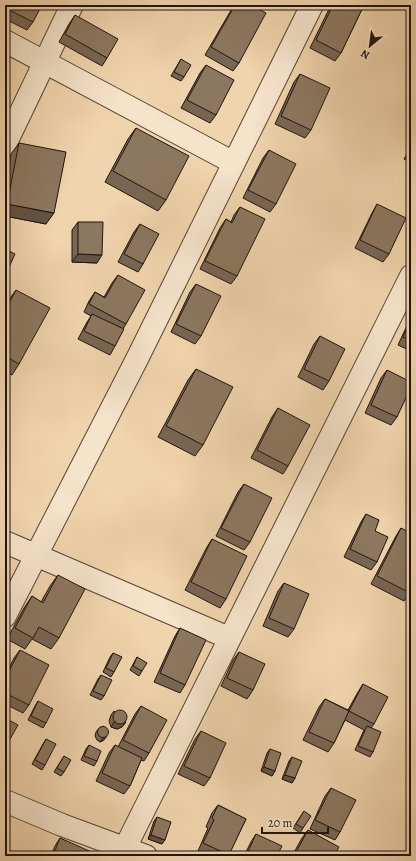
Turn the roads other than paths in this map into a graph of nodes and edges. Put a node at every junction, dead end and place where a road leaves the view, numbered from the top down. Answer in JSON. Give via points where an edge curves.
{"nodes":[{"id":1,"x":72,"y":5,"type":"edge"},
{"id":2,"x":312,"y":5,"type":"edge"},
{"id":3,"x":5,"y":41,"type":"edge"},
{"id":4,"x":45,"y":62,"type":"junction"},
{"id":5,"x":5,"y":145,"type":"edge"},
{"id":6,"x":234,"y":163,"type":"junction"},
{"id":7,"x":411,"y":276,"type":"edge"},
{"id":8,"x":5,"y":542,"type":"edge"},
{"id":9,"x":36,"y":556,"type":"junction"},
{"id":10,"x":5,"y":616,"type":"edge"},
{"id":11,"x":229,"y":638,"type":"junction"},
{"id":12,"x":5,"y":801,"type":"edge"},
{"id":13,"x":123,"y":852,"type":"edge"},
{"id":14,"x":146,"y":856,"type":"edge"}],
"edges":[{"from":1,"to":4,"type":"street"},
{"from":2,"to":6,"type":"street"},
{"from":3,"to":4,"type":"street"},
{"from":4,"to":5,"type":"street"},
{"from":4,"to":6,"type":"street"},
{"from":6,"to":9,"type":"street"},
{"from":7,"to":11,"type":"street"},
{"from":8,"to":9,"type":"street"},
{"from":9,"to":10,"type":"street"},
{"from":9,"to":11,"type":"street"},
{"from":11,"to":13,"type":"street"},
{"from":12,"to":13,"type":"street"},
{"from":13,"to":14,"type":"street"}]}
